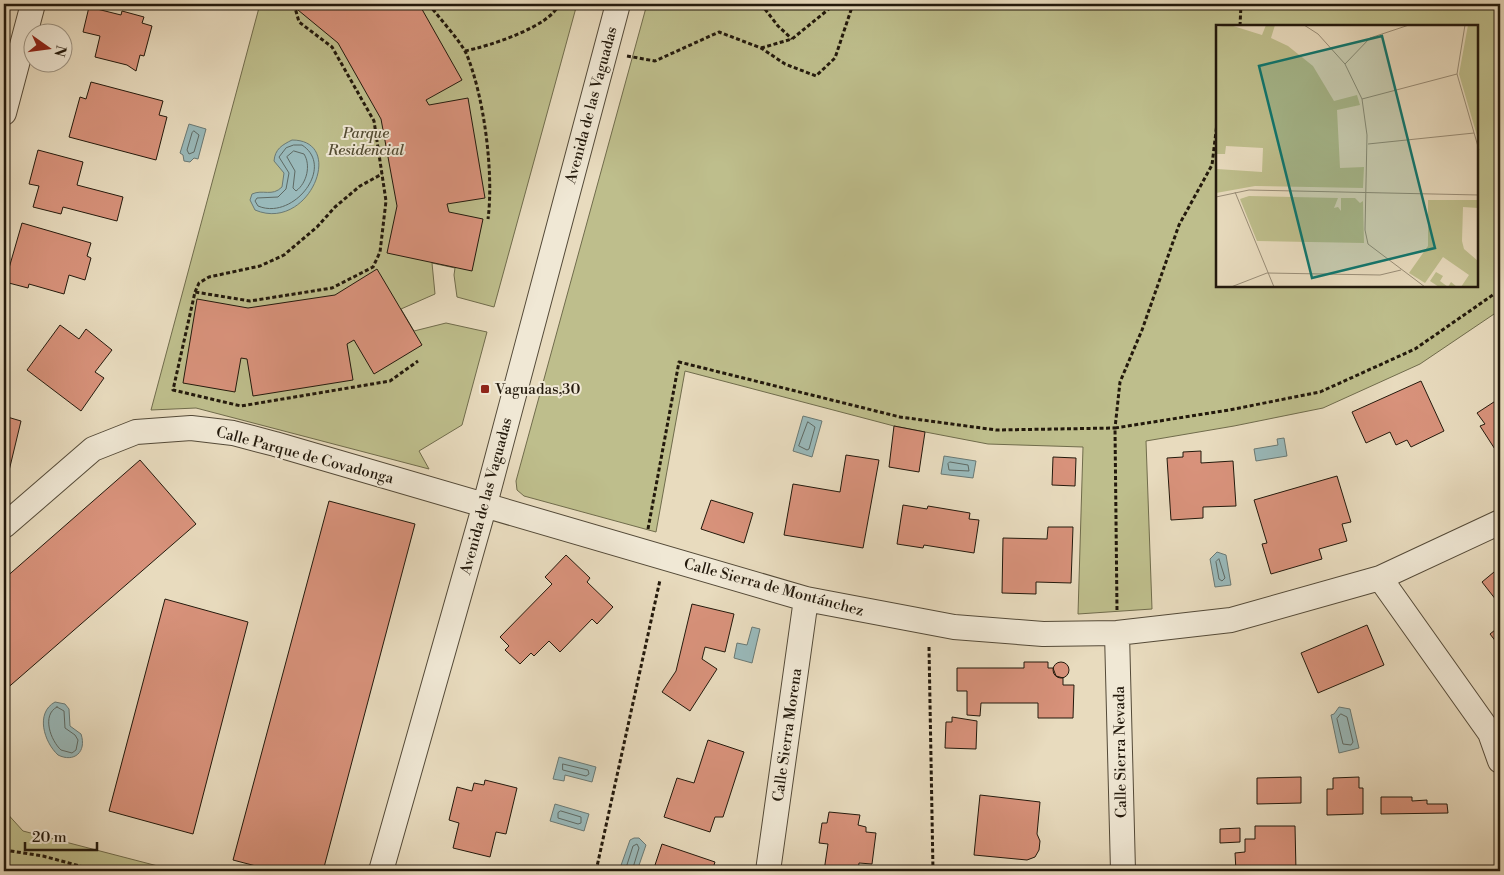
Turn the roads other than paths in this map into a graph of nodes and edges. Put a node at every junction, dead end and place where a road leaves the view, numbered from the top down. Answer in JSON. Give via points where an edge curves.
{"nodes":[{"id":1,"x":33,"y":4,"type":"edge"},
{"id":2,"x":618,"y":4,"type":"edge"},
{"id":3,"x":4,"y":113,"type":"edge"},
{"id":4,"x":485,"y":504,"type":"junction"},
{"id":5,"x":1500,"y":522,"type":"edge"},
{"id":6,"x":4,"y":526,"type":"edge"},
{"id":7,"x":1380,"y":578,"type":"junction"},
{"id":8,"x":806,"y":599,"type":"junction"},
{"id":9,"x":1117,"y":633,"type":"junction"},
{"id":10,"x":1500,"y":761,"type":"edge"},
{"id":11,"x":382,"y":871,"type":"edge"},
{"id":12,"x":768,"y":871,"type":"edge"},
{"id":13,"x":1123,"y":871,"type":"edge"}],
"edges":[{"from":1,"to":3,"type":"street"},
{"from":2,"to":4,"type":"street","name":"Avenida de las Vaguadas"},
{"from":4,"to":6,"type":"street","name":"Calle Parque de Covadonga","via":[[233,433],[191,428],[136,432],[93,449]]},
{"from":4,"to":8,"type":"street","name":"Calle Sierra de Montánchez"},
{"from":4,"to":11,"type":"street","name":"Avenida de las Vaguadas"},
{"from":5,"to":7,"type":"street","name":"Calle Sierra de Montánchez"},
{"from":7,"to":9,"type":"street","name":"Calle Sierra de Montánchez","via":[[1231,620]]},
{"from":7,"to":10,"type":"street","via":[[1490,733]]},
{"from":8,"to":9,"type":"street","name":"Calle Sierra de Montánchez","via":[[954,627],[1043,634]]},
{"from":8,"to":12,"type":"street","name":"Calle Sierra Morena"},
{"from":9,"to":13,"type":"street","name":"Calle Sierra Nevada"}]}
